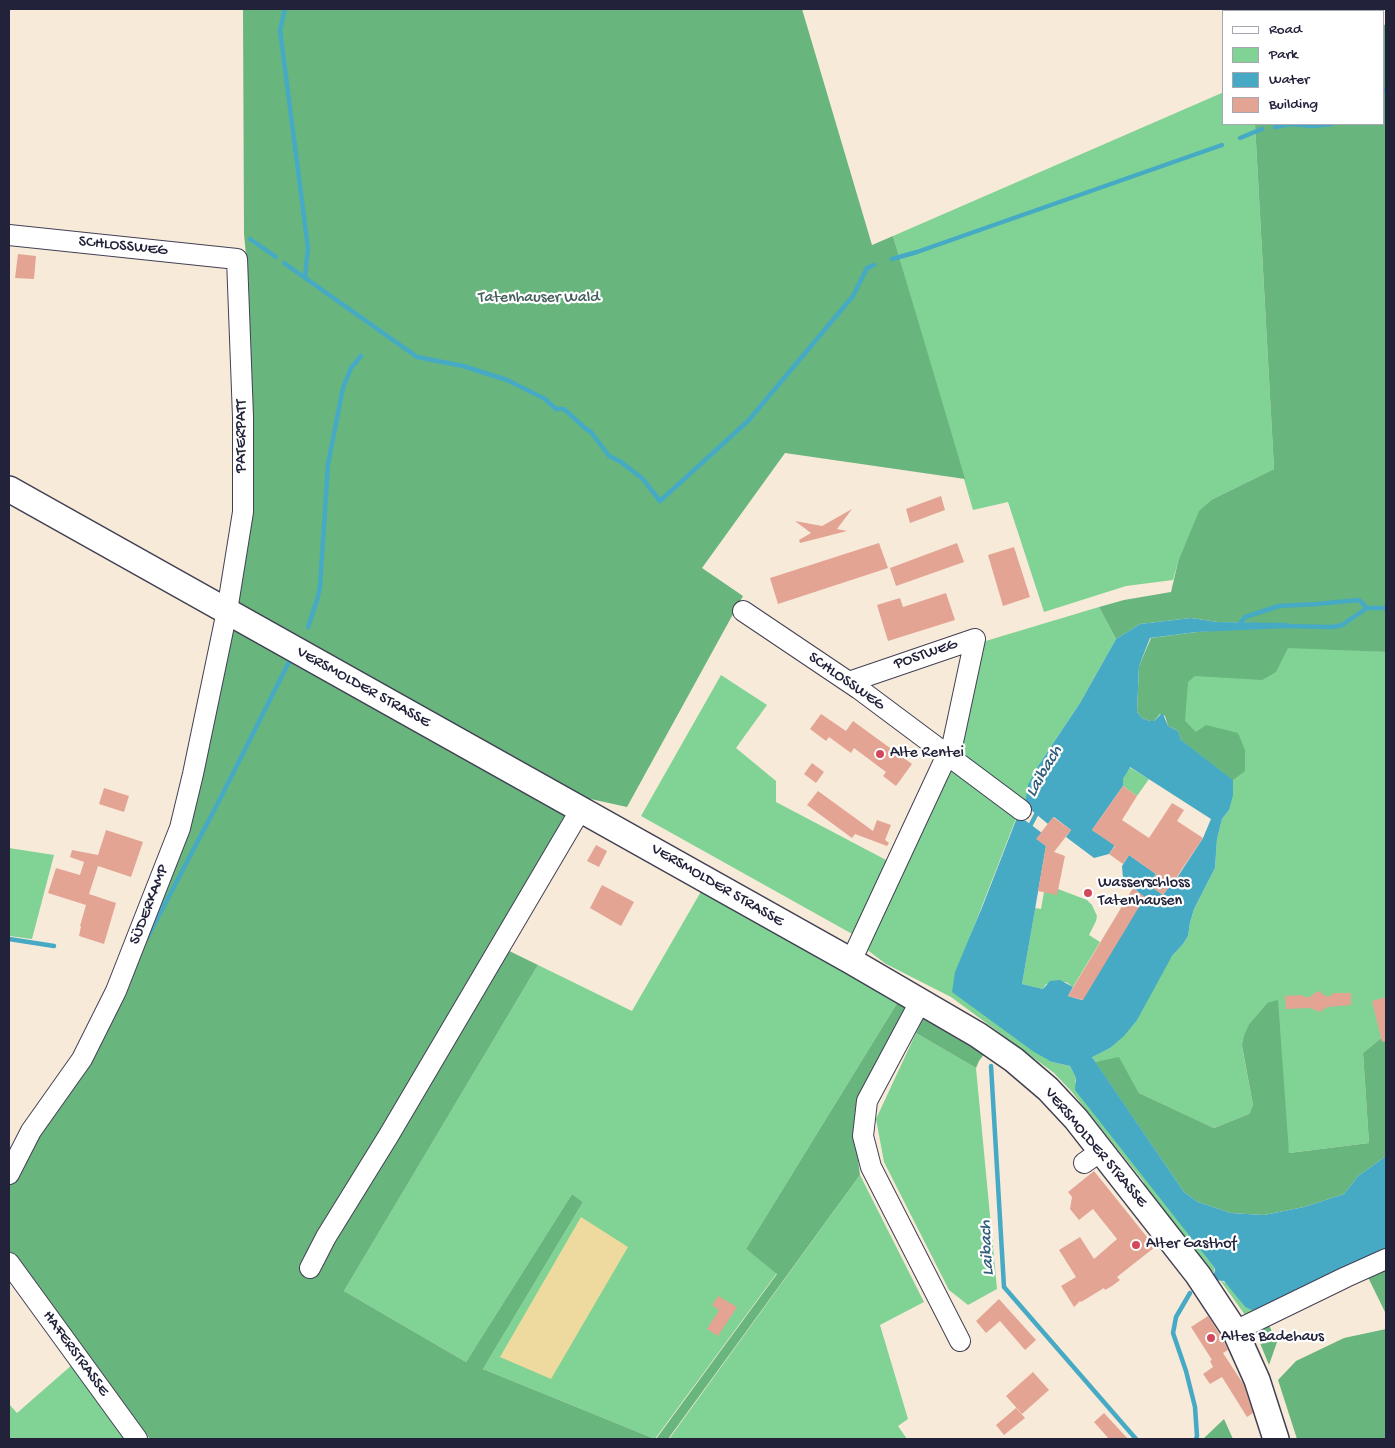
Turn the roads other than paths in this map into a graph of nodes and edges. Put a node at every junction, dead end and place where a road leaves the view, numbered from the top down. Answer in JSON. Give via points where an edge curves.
{"nodes":[{"id":1,"x":9,"y":235,"type":"edge"},
{"id":2,"x":237,"y":259,"type":"joint"},
{"id":3,"x":9,"y":489,"type":"edge"},
{"id":4,"x":227,"y":611,"type":"junction"},
{"id":5,"x":743,"y":611,"type":"dead end"},
{"id":6,"x":849,"y":682,"type":"junction"},
{"id":7,"x":947,"y":756,"type":"junction"},
{"id":8,"x":580,"y":809,"type":"junction"},
{"id":9,"x":1021,"y":810,"type":"dead end"},
{"id":10,"x":851,"y":960,"type":"junction"},
{"id":11,"x":921,"y":1000,"type":"junction"},
{"id":12,"x":9,"y":1174,"type":"edge"},
{"id":13,"x":1386,"y":1259,"type":"edge"},
{"id":14,"x":10,"y":1266,"type":"edge"},
{"id":15,"x":310,"y":1268,"type":"dead end"},
{"id":16,"x":1234,"y":1331,"type":"junction"},
{"id":17,"x":960,"y":1341,"type":"dead end"},
{"id":18,"x":138,"y":1439,"type":"edge"},
{"id":19,"x":1276,"y":1439,"type":"edge"}],
"edges":[{"from":1,"to":2,"type":"street","name":"SCHLOSSWEG"},
{"from":2,"to":4,"type":"street","name":"PATERPATT","via":[[243,512]]},
{"from":3,"to":4,"type":"main road","name":"VERSMOLDER STRASSE"},
{"from":4,"to":8,"type":"main road","name":"VERSMOLDER STRASSE"},
{"from":4,"to":12,"type":"street","name":"SÜDERKAMP","via":[[193,774],[176,838],[116,990],[82,1059],[31,1131]]},
{"from":5,"to":6,"type":"street","name":"SCHLOSSWEG"},
{"from":6,"to":7,"type":"street","name":"SCHLOSSWEG"},
{"from":6,"to":7,"type":"street","name":"POSTWEG","via":[[975,639],[953,742]]},
{"from":7,"to":9,"type":"street","name":"SCHLOSSWEG"},
{"from":7,"to":10,"type":"street"},
{"from":8,"to":10,"type":"main road","name":"VERSMOLDER STRASSE"},
{"from":8,"to":15,"type":"street"},
{"from":10,"to":11,"type":"main road","name":"VERSMOLDER STRASSE"},
{"from":11,"to":16,"type":"main road","name":"VERSMOLDER STRASSE","via":[[1014,1060],[1048,1089],[1076,1119],[1092,1157],[1198,1275]]},
{"from":11,"to":17,"type":"street","via":[[867,1102],[863,1136],[871,1167]]},
{"from":13,"to":16,"type":"street"},
{"from":14,"to":18,"type":"street","name":"HAFERSTRASSE"},
{"from":16,"to":19,"type":"main road","name":"VERSMOLDER STRASSE","via":[[1257,1380]]}]}
